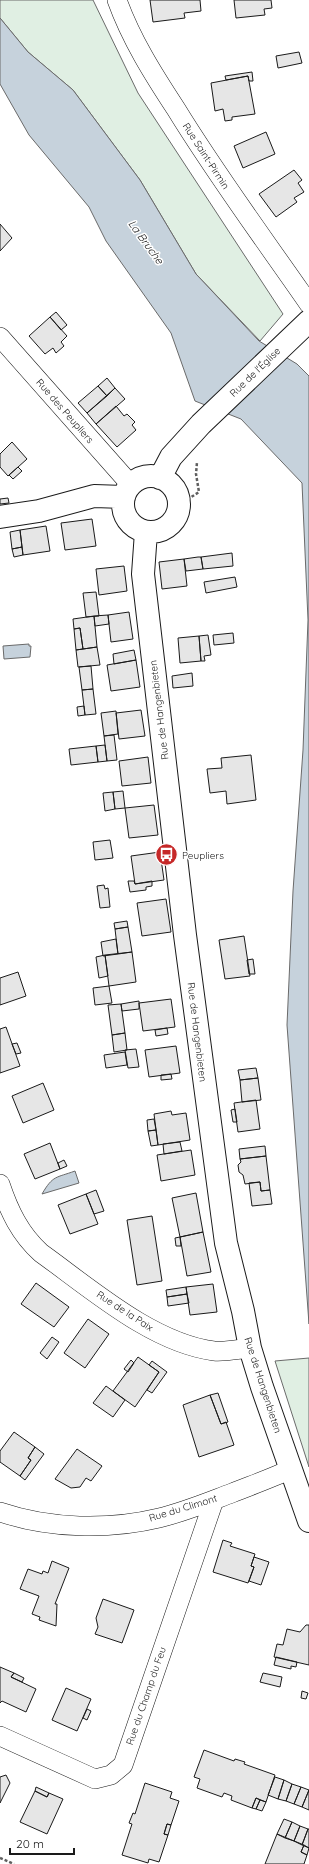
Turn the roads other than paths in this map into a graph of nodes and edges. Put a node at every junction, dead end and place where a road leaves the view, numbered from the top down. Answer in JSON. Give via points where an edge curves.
{"nodes":[{"id":1,"x":117,"y":0,"type":"edge"},
{"id":2,"x":309,"y":304,"type":"edge"},
{"id":3,"x":309,"y":321,"type":"edge"},
{"id":4,"x":0,"y":337,"type":"edge"},
{"id":5,"x":160,"y":478,"type":"junction"},
{"id":6,"x":127,"y":491,"type":"junction"},
{"id":7,"x":0,"y":517,"type":"edge"},
{"id":8,"x":146,"y":532,"type":"junction"},
{"id":9,"x":0,"y":1184,"type":"edge"},
{"id":10,"x":0,"y":1221,"type":"edge"},
{"id":11,"x":19,"y":1229,"type":"junction"},
{"id":12,"x":250,"y":1348,"type":"junction"},
{"id":13,"x":291,"y":1469,"type":"junction"},
{"id":14,"x":214,"y":1500,"type":"junction"},
{"id":15,"x":0,"y":1512,"type":"edge"},
{"id":16,"x":309,"y":1521,"type":"edge"},
{"id":17,"x":0,"y":1736,"type":"edge"}],
"edges":[{"from":1,"to":2,"type":"street","name":"Rue Saint-Pirmin","via":[[140,52],[198,144],[242,211]]},
{"from":3,"to":5,"type":"street","name":"Rue de l'Église","via":[[201,424],[171,457]]},
{"from":4,"to":6,"type":"street","name":"Rue des Peupliers"},
{"from":5,"to":6,"type":"street","via":[[150,476],[139,479]]},
{"from":5,"to":8,"type":"street","via":[[170,483],[177,493],[179,505],[176,517],[168,526],[158,531]]},
{"from":6,"to":7,"type":"street"},
{"from":6,"to":8,"type":"street","via":[[124,508],[128,519],[135,527]]},
{"from":8,"to":12,"type":"street","name":"Rue de Hangenbieten","via":[[143,574],[211,1141],[226,1242]]},
{"from":9,"to":11,"type":"street","name":"Rue de la Paix"},
{"from":10,"to":11,"type":"street","name":"Rue de la Paix"},
{"from":11,"to":12,"type":"street","name":"Rue de la Paix","via":[[28,1242],[41,1253],[135,1320],[158,1332],[195,1348],[216,1351]]},
{"from":12,"to":13,"type":"street","name":"Rue de Hangenbieten"},
{"from":13,"to":14,"type":"street","name":"Rue du Climont"},
{"from":13,"to":16,"type":"street","name":"Rue de Hangenbieten"},
{"from":14,"to":15,"type":"street","name":"Rue du Climont","via":[[160,1518],[113,1526],[73,1525]]},
{"from":14,"to":17,"type":"street","name":"Rue du Champ du Feu","via":[[123,1765],[111,1775],[94,1779]]}]}
